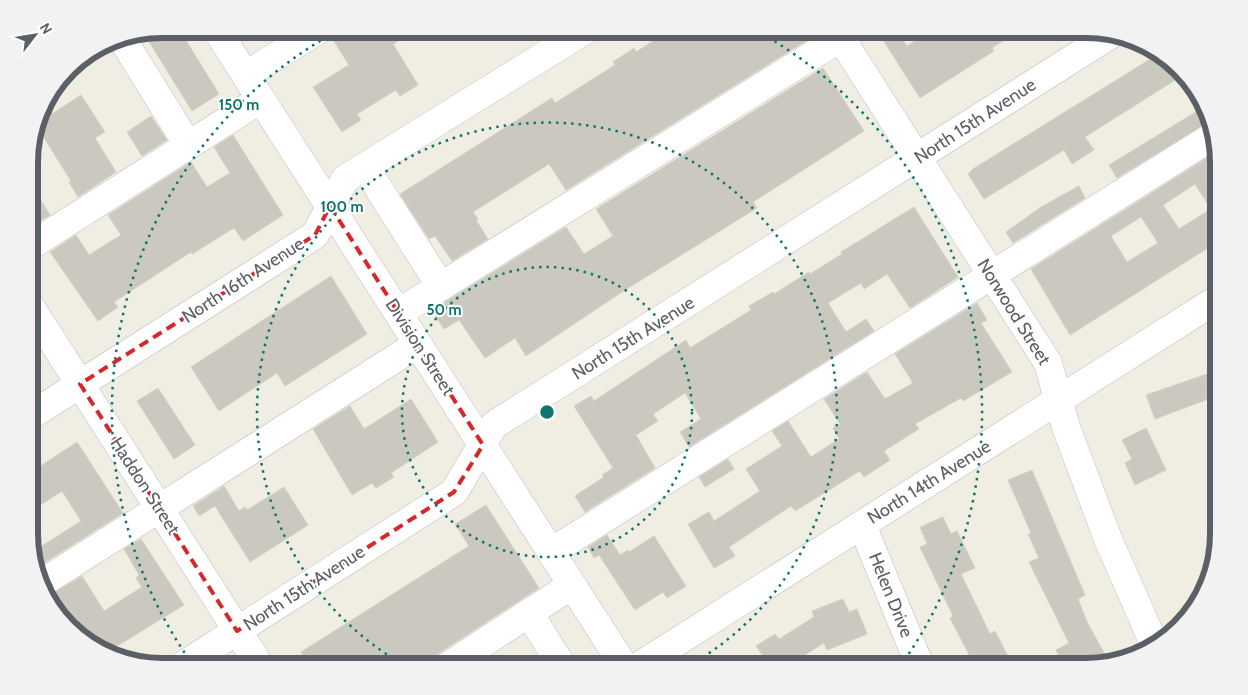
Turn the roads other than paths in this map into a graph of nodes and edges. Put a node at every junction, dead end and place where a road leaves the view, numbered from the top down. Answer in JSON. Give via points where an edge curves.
{"nodes":[{"id":1,"x":835,"y":37,"type":"edge"},
{"id":2,"x":846,"y":37,"type":"edge"},
{"id":3,"x":222,"y":38,"type":"edge"},
{"id":4,"x":573,"y":38,"type":"edge"},
{"id":5,"x":282,"y":39,"type":"edge"},
{"id":6,"x":1104,"y":39,"type":"edge"},
{"id":7,"x":125,"y":43,"type":"edge"},
{"id":8,"x":246,"y":76,"type":"junction"},
{"id":9,"x":261,"y":99,"type":"junction"},
{"id":10,"x":1208,"y":139,"type":"edge"},
{"id":11,"x":188,"y":145,"type":"junction"},
{"id":12,"x":917,"y":158,"type":"junction"},
{"id":13,"x":365,"y":167,"type":"junction"},
{"id":14,"x":330,"y":206,"type":"junction"},
{"id":15,"x":37,"y":242,"type":"edge"},
{"id":16,"x":992,"y":275,"type":"junction"},
{"id":17,"x":441,"y":286,"type":"junction"},
{"id":18,"x":1210,"y":304,"type":"edge"},
{"id":19,"x":398,"y":313,"type":"junction"},
{"id":20,"x":37,"y":317,"type":"edge"},
{"id":21,"x":418,"y":344,"type":"junction"},
{"id":22,"x":80,"y":384,"type":"junction"},
{"id":23,"x":1059,"y":400,"type":"junction"},
{"id":24,"x":37,"y":412,"type":"edge"},
{"id":25,"x":483,"y":445,"type":"junction"},
{"id":26,"x":159,"y":509,"type":"junction"},
{"id":27,"x":862,"y":524,"type":"junction"},
{"id":28,"x":551,"y":552,"type":"junction"},
{"id":29,"x":47,"y":580,"type":"edge"},
{"id":30,"x":572,"y":585,"type":"junction"},
{"id":31,"x":529,"y":613,"type":"junction"},
{"id":32,"x":238,"y":630,"type":"junction"},
{"id":33,"x":1152,"y":639,"type":"edge"},
{"id":34,"x":652,"y":657,"type":"edge"},
{"id":35,"x":916,"y":657,"type":"edge"},
{"id":36,"x":194,"y":658,"type":"edge"},
{"id":37,"x":255,"y":658,"type":"edge"},
{"id":38,"x":461,"y":658,"type":"edge"},
{"id":39,"x":557,"y":658,"type":"edge"},
{"id":40,"x":619,"y":658,"type":"edge"}],
"edges":[{"from":1,"to":17,"type":"street"},
{"from":2,"to":12,"type":"street","name":"Norwood Street"},
{"from":3,"to":8,"type":"street","name":"Division Street"},
{"from":4,"to":13,"type":"street","name":"North 16th Avenue"},
{"from":5,"to":8,"type":"street"},
{"from":6,"to":12,"type":"street","name":"North 15th Avenue"},
{"from":7,"to":11,"type":"street"},
{"from":8,"to":9,"type":"street","name":"Division Street"},
{"from":9,"to":11,"type":"street"},
{"from":9,"to":14,"type":"street","name":"Division Street"},
{"from":10,"to":16,"type":"street"},
{"from":11,"to":15,"type":"street"},
{"from":12,"to":16,"type":"street","name":"Norwood Street"},
{"from":12,"to":25,"type":"street","name":"North 15th Avenue","via":[[494,425]]},
{"from":13,"to":14,"type":"street","name":"North 16th Avenue","via":[[345,179]]},
{"from":13,"to":17,"type":"street"},
{"from":14,"to":19,"type":"street","name":"Division Street"},
{"from":14,"to":22,"type":"street","name":"North 16th Avenue","via":[[315,235]]},
{"from":16,"to":23,"type":"street","name":"Norwood Street","via":[[1048,363]]},
{"from":16,"to":28,"type":"street"},
{"from":17,"to":19,"type":"street"},
{"from":18,"to":23,"type":"street","name":"North 14th Avenue"},
{"from":19,"to":21,"type":"street","name":"Division Street"},
{"from":20,"to":22,"type":"street","name":"Haddon Street"},
{"from":21,"to":25,"type":"street","name":"Division Street"},
{"from":21,"to":26,"type":"street"},
{"from":22,"to":24,"type":"street","name":"North 16th Avenue"},
{"from":22,"to":26,"type":"street","name":"Haddon Street"},
{"from":23,"to":27,"type":"street","name":"North 14th Avenue"},
{"from":23,"to":33,"type":"street","name":"Norwood Street","via":[[1108,539]]},
{"from":25,"to":28,"type":"street","name":"Division Street"},
{"from":25,"to":32,"type":"street","name":"North 15th Avenue","via":[[454,492]]},
{"from":26,"to":29,"type":"street"},
{"from":26,"to":32,"type":"street","name":"Haddon Street"},
{"from":27,"to":34,"type":"street","name":"North 14th Avenue"},
{"from":27,"to":35,"type":"street","name":"Helen Drive"},
{"from":28,"to":30,"type":"street","name":"Division Street"},
{"from":30,"to":31,"type":"street"},
{"from":30,"to":40,"type":"street","name":"Division Street"},
{"from":31,"to":38,"type":"street"},
{"from":31,"to":39,"type":"street"},
{"from":32,"to":36,"type":"street","name":"North 15th Avenue"},
{"from":32,"to":37,"type":"street","name":"Haddon Street"}]}
